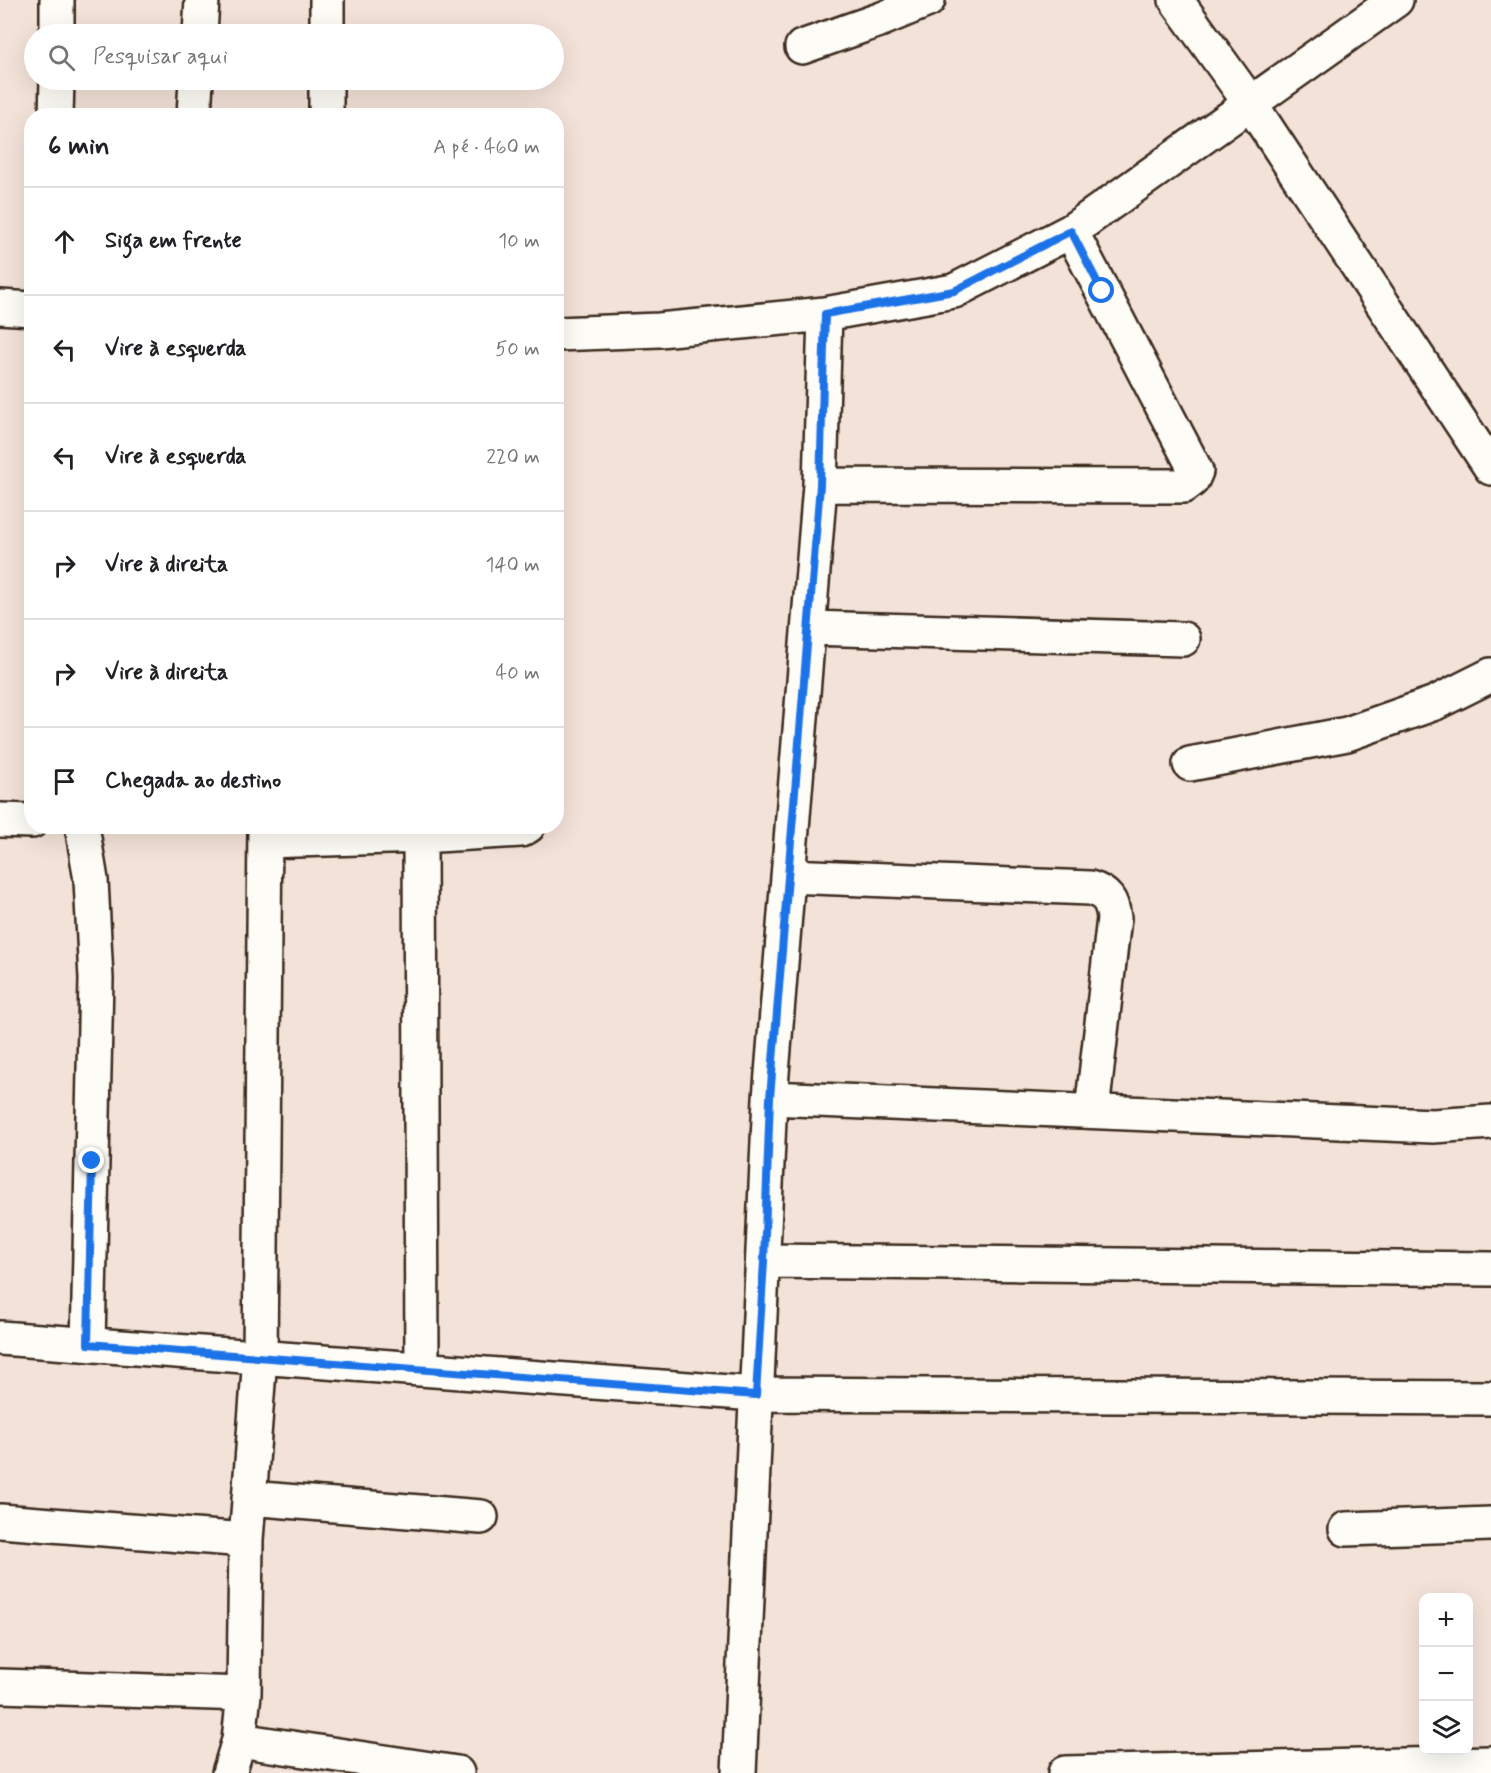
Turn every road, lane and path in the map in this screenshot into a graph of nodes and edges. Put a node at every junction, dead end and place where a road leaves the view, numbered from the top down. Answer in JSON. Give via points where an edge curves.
{"nodes":[{"id":1,"x":57,"y":0,"type":"edge"},
{"id":2,"x":202,"y":0,"type":"edge"},
{"id":3,"x":327,"y":0,"type":"edge"},
{"id":4,"x":928,"y":0,"type":"edge"},
{"id":5,"x":1176,"y":0,"type":"edge"},
{"id":6,"x":1396,"y":0,"type":"edge"},
{"id":7,"x":57,"y":24,"type":"edge"},
{"id":8,"x":201,"y":24,"type":"edge"},
{"id":9,"x":327,"y":24,"type":"edge"},
{"id":10,"x":802,"y":47,"type":"dead end"},
{"id":11,"x":57,"y":90,"type":"edge"},
{"id":12,"x":195,"y":90,"type":"edge"},
{"id":13,"x":326,"y":90,"type":"edge"},
{"id":14,"x":1250,"y":104,"type":"junction"},
{"id":15,"x":56,"y":108,"type":"edge"},
{"id":16,"x":194,"y":108,"type":"edge"},
{"id":17,"x":326,"y":108,"type":"edge"},
{"id":18,"x":1071,"y":231,"type":"junction"},
{"id":19,"x":0,"y":307,"type":"edge"},
{"id":20,"x":24,"y":308,"type":"edge"},
{"id":21,"x":825,"y":314,"type":"junction"},
{"id":22,"x":564,"y":334,"type":"edge"},
{"id":23,"x":1491,"y":468,"type":"edge"},
{"id":24,"x":820,"y":485,"type":"junction"},
{"id":25,"x":808,"y":628,"type":"junction"},
{"id":26,"x":1183,"y":639,"type":"dead end"},
{"id":27,"x":1491,"y":675,"type":"edge"},
{"id":28,"x":1190,"y":764,"type":"dead end"},
{"id":29,"x":0,"y":820,"type":"edge"},
{"id":30,"x":24,"y":821,"type":"edge"},
{"id":31,"x":83,"y":834,"type":"edge"},
{"id":32,"x":265,"y":834,"type":"edge"},
{"id":33,"x":463,"y":834,"type":"edge"},
{"id":34,"x":420,"y":837,"type":"junction"},
{"id":35,"x":788,"y":876,"type":"junction"},
{"id":36,"x":770,"y":1098,"type":"junction"},
{"id":37,"x":1092,"y":1111,"type":"junction"},
{"id":38,"x":1491,"y":1122,"type":"edge"},
{"id":39,"x":764,"y":1261,"type":"junction"},
{"id":40,"x":1491,"y":1269,"type":"edge"},
{"id":41,"x":0,"y":1338,"type":"edge"},
{"id":42,"x":88,"y":1344,"type":"junction"},
{"id":43,"x":260,"y":1357,"type":"junction"},
{"id":44,"x":422,"y":1369,"type":"junction"},
{"id":45,"x":756,"y":1395,"type":"junction"},
{"id":46,"x":1491,"y":1398,"type":"edge"},
{"id":47,"x":249,"y":1498,"type":"junction"},
{"id":48,"x":481,"y":1517,"type":"dead end"},
{"id":49,"x":0,"y":1521,"type":"edge"},
{"id":50,"x":1491,"y":1524,"type":"edge"},
{"id":51,"x":1346,"y":1529,"type":"dead end"},
{"id":52,"x":246,"y":1540,"type":"junction"},
{"id":53,"x":0,"y":1686,"type":"edge"},
{"id":54,"x":244,"y":1694,"type":"junction"},
{"id":55,"x":239,"y":1740,"type":"junction"},
{"id":56,"x":1491,"y":1762,"type":"edge"},
{"id":57,"x":229,"y":1773,"type":"edge"},
{"id":58,"x":457,"y":1773,"type":"edge"},
{"id":59,"x":739,"y":1773,"type":"edge"},
{"id":60,"x":1065,"y":1773,"type":"edge"}],
"edges":[{"from":1,"to":7,"type":"street"},
{"from":2,"to":8,"type":"street"},
{"from":3,"to":9,"type":"street"},
{"from":4,"to":10,"type":"street"},
{"from":5,"to":14,"type":"street"},
{"from":6,"to":14,"type":"street"},
{"from":11,"to":15,"type":"street"},
{"from":12,"to":16,"type":"street"},
{"from":13,"to":17,"type":"street"},
{"from":14,"to":18,"type":"street"},
{"from":14,"to":23,"type":"street"},
{"from":18,"to":21,"type":"street","via":[[954,291]]},
{"from":18,"to":24,"type":"street","via":[[1196,471],[1192,480],[1184,486]]},
{"from":19,"to":20,"type":"street"},
{"from":21,"to":22,"type":"street","via":[[658,330]]},
{"from":21,"to":24,"type":"street"},
{"from":24,"to":25,"type":"street"},
{"from":25,"to":26,"type":"street"},
{"from":25,"to":35,"type":"street"},
{"from":27,"to":28,"type":"street","via":[[1436,703],[1347,734]]},
{"from":29,"to":30,"type":"street"},
{"from":31,"to":42,"type":"street","via":[[91,880],[96,979]]},
{"from":32,"to":34,"type":"street"},
{"from":32,"to":43,"type":"street"},
{"from":33,"to":34,"type":"street"},
{"from":34,"to":44,"type":"street"},
{"from":35,"to":36,"type":"street"},
{"from":35,"to":37,"type":"street","via":[[1090,888],[1103,892],[1112,904],[1114,918]]},
{"from":36,"to":37,"type":"street"},
{"from":36,"to":39,"type":"street"},
{"from":37,"to":38,"type":"street","via":[[1433,1126]]},
{"from":39,"to":40,"type":"street"},
{"from":39,"to":45,"type":"street"},
{"from":41,"to":42,"type":"street"},
{"from":42,"to":43,"type":"street"},
{"from":43,"to":44,"type":"street"},
{"from":43,"to":47,"type":"street"},
{"from":44,"to":45,"type":"street"},
{"from":45,"to":46,"type":"street"},
{"from":45,"to":59,"type":"street"},
{"from":47,"to":48,"type":"street"},
{"from":47,"to":52,"type":"street"},
{"from":49,"to":52,"type":"street"},
{"from":50,"to":51,"type":"street"},
{"from":52,"to":54,"type":"street"},
{"from":53,"to":54,"type":"street"},
{"from":54,"to":55,"type":"street"},
{"from":55,"to":57,"type":"street"},
{"from":55,"to":58,"type":"street"},
{"from":56,"to":60,"type":"street"}]}
